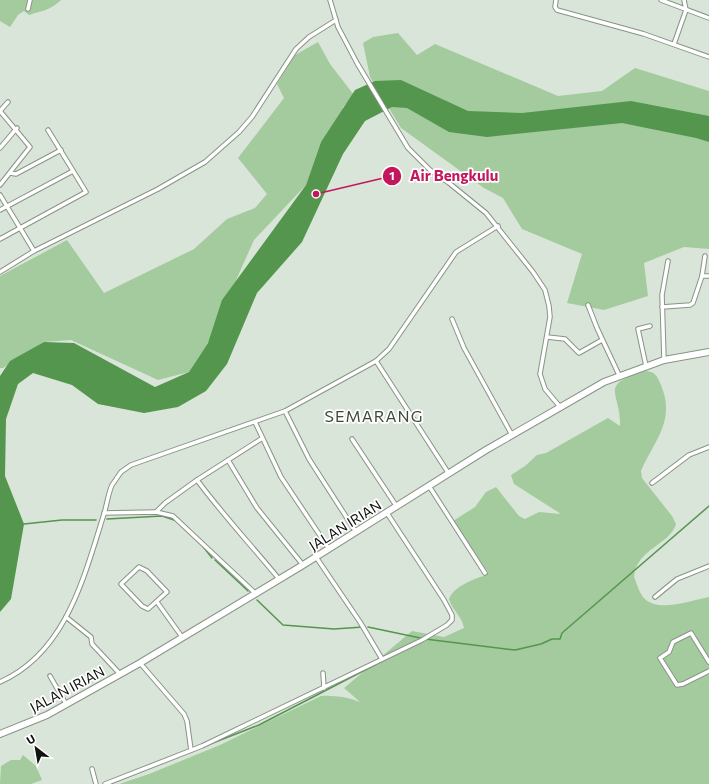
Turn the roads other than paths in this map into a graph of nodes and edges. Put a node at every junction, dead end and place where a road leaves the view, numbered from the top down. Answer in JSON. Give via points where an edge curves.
{"nodes":[{"id":1,"x":30,"y":0,"type":"edge"},
{"id":2,"x":330,"y":0,"type":"edge"},
{"id":3,"x":556,"y":0,"type":"edge"},
{"id":4,"x":661,"y":0,"type":"edge"},
{"id":5,"x":684,"y":0,"type":"edge"},
{"id":6,"x":28,"y":9,"type":"dead end"},
{"id":7,"x":686,"y":10,"type":"junction"},
{"id":8,"x":709,"y":18,"type":"edge"},
{"id":9,"x":336,"y":20,"type":"junction"},
{"id":10,"x":674,"y":44,"type":"junction"},
{"id":11,"x":709,"y":58,"type":"edge"},
{"id":12,"x":8,"y":102,"type":"dead end"},
{"id":13,"x":0,"y":111,"type":"edge"},
{"id":14,"x":17,"y":128,"type":"junction"},
{"id":15,"x":48,"y":130,"type":"dead end"},
{"id":16,"x":0,"y":148,"type":"edge"},
{"id":17,"x":61,"y":150,"type":"junction"},
{"id":18,"x":73,"y":171,"type":"junction"},
{"id":19,"x":10,"y":173,"type":"junction"},
{"id":20,"x":0,"y":185,"type":"edge"},
{"id":21,"x":0,"y":195,"type":"edge"},
{"id":22,"x":7,"y":206,"type":"junction"},
{"id":23,"x":0,"y":210,"type":"edge"},
{"id":24,"x":498,"y":226,"type":"junction"},
{"id":25,"x":20,"y":227,"type":"junction"},
{"id":26,"x":0,"y":239,"type":"edge"},
{"id":27,"x":34,"y":251,"type":"junction"},
{"id":28,"x":705,"y":256,"type":"dead end"},
{"id":29,"x":668,"y":261,"type":"dead end"},
{"id":30,"x":0,"y":272,"type":"edge"},
{"id":31,"x":702,"y":276,"type":"junction"},
{"id":32,"x":709,"y":276,"type":"edge"},
{"id":33,"x":588,"y":305,"type":"dead end"},
{"id":34,"x":662,"y":307,"type":"junction"},
{"id":35,"x":452,"y":320,"type":"dead end"},
{"id":36,"x":650,"y":326,"type":"dead end"},
{"id":37,"x":547,"y":337,"type":"junction"},
{"id":38,"x":602,"y":340,"type":"junction"},
{"id":39,"x":709,"y":352,"type":"edge"},
{"id":40,"x":664,"y":360,"type":"junction"},
{"id":41,"x":376,"y":361,"type":"junction"},
{"id":42,"x":646,"y":366,"type":"junction"},
{"id":43,"x":619,"y":375,"type":"junction"},
{"id":44,"x":561,"y":408,"type":"junction"},
{"id":45,"x":285,"y":410,"type":"junction"},
{"id":46,"x":255,"y":422,"type":"junction"},
{"id":47,"x":512,"y":435,"type":"junction"},
{"id":48,"x":262,"y":439,"type":"junction"},
{"id":49,"x":352,"y":439,"type":"dead end"},
{"id":50,"x":709,"y":447,"type":"edge"},
{"id":51,"x":228,"y":460,"type":"junction"},
{"id":52,"x":449,"y":474,"type":"junction"},
{"id":53,"x":197,"y":480,"type":"junction"},
{"id":54,"x":652,"y":483,"type":"dead end"},
{"id":55,"x":429,"y":486,"type":"junction"},
{"id":56,"x":397,"y":507,"type":"junction"},
{"id":57,"x":156,"y":512,"type":"junction"},
{"id":58,"x":104,"y":513,"type":"junction"},
{"id":59,"x":387,"y":513,"type":"junction"},
{"id":60,"x":356,"y":532,"type":"junction"},
{"id":61,"x":329,"y":549,"type":"junction"},
{"id":62,"x":316,"y":557,"type":"junction"},
{"id":63,"x":303,"y":565,"type":"junction"},
{"id":64,"x":709,"y":566,"type":"edge"},
{"id":65,"x":485,"y":573,"type":"dead end"},
{"id":66,"x":279,"y":579,"type":"junction"},
{"id":67,"x":255,"y":593,"type":"junction"},
{"id":68,"x":655,"y":597,"type":"dead end"},
{"id":69,"x":157,"y":602,"type":"junction"},
{"id":70,"x":66,"y":617,"type":"junction"},
{"id":71,"x":182,"y":637,"type":"junction"},
{"id":72,"x":382,"y":660,"type":"junction"},
{"id":73,"x":709,"y":662,"type":"edge"},
{"id":74,"x":140,"y":663,"type":"junction"},
{"id":75,"x":709,"y":671,"type":"edge"},
{"id":76,"x":323,"y":673,"type":"dead end"},
{"id":77,"x":120,"y":674,"type":"junction"},
{"id":78,"x":50,"y":676,"type":"dead end"},
{"id":79,"x":0,"y":682,"type":"edge"},
{"id":80,"x":324,"y":688,"type":"junction"},
{"id":81,"x":66,"y":704,"type":"junction"},
{"id":82,"x":0,"y":734,"type":"edge"},
{"id":83,"x":191,"y":750,"type":"junction"},
{"id":84,"x":92,"y":769,"type":"dead end"},
{"id":85,"x":96,"y":784,"type":"edge"},
{"id":86,"x":105,"y":784,"type":"edge"}],
"edges":[{"from":1,"to":6,"type":"street"},
{"from":2,"to":9,"type":"street"},
{"from":3,"to":10,"type":"street","via":[[557,10]]},
{"from":4,"to":7,"type":"street"},
{"from":5,"to":7,"type":"street"},
{"from":7,"to":8,"type":"street"},
{"from":7,"to":10,"type":"street"},
{"from":9,"to":24,"type":"street","via":[[366,80],[402,139],[420,162],[472,201]]},
{"from":9,"to":27,"type":"street","via":[[309,37],[296,49],[252,117],[205,162],[164,186]]},
{"from":10,"to":11,"type":"street"},
{"from":12,"to":13,"type":"street"},
{"from":13,"to":14,"type":"street"},
{"from":14,"to":16,"type":"street"},
{"from":14,"to":19,"type":"street","via":[[30,147]]},
{"from":15,"to":17,"type":"street"},
{"from":17,"to":18,"type":"street"},
{"from":17,"to":19,"type":"street","via":[[16,174]]},
{"from":18,"to":22,"type":"street"},
{"from":18,"to":25,"type":"street","via":[[85,193]]},
{"from":19,"to":20,"type":"street"},
{"from":21,"to":22,"type":"street"},
{"from":22,"to":23,"type":"street"},
{"from":22,"to":25,"type":"street"},
{"from":24,"to":37,"type":"street","via":[[545,290],[550,317]]},
{"from":24,"to":41,"type":"street","via":[[456,252],[392,344]]},
{"from":25,"to":26,"type":"street"},
{"from":25,"to":27,"type":"street"},
{"from":27,"to":30,"type":"street"},
{"from":28,"to":31,"type":"street"},
{"from":29,"to":34,"type":"street"},
{"from":31,"to":32,"type":"street"},
{"from":31,"to":34,"type":"street","via":[[692,304]]},
{"from":33,"to":38,"type":"street"},
{"from":34,"to":40,"type":"street"},
{"from":35,"to":47,"type":"street","via":[[464,348]]},
{"from":36,"to":42,"type":"street","via":[[638,329]]},
{"from":37,"to":38,"type":"street","via":[[565,339],[579,353]]},
{"from":37,"to":44,"type":"street","via":[[541,378]]},
{"from":38,"to":43,"type":"street"},
{"from":39,"to":40,"type":"main road","name":"JALAN IRIAN"},
{"from":40,"to":42,"type":"main road","name":"JALAN IRIAN"},
{"from":41,"to":45,"type":"street"},
{"from":41,"to":52,"type":"street"},
{"from":42,"to":43,"type":"main road","name":"JALAN IRIAN"},
{"from":43,"to":44,"type":"main road","name":"JALAN IRIAN"},
{"from":44,"to":47,"type":"main road","name":"JALAN IRIAN"},
{"from":45,"to":46,"type":"street"},
{"from":45,"to":60,"type":"street","via":[[309,459]]},
{"from":46,"to":48,"type":"street"},
{"from":46,"to":58,"type":"street","via":[[126,468],[112,485]]},
{"from":47,"to":52,"type":"main road","name":"JALAN IRIAN"},
{"from":48,"to":51,"type":"street"},
{"from":48,"to":61,"type":"street","via":[[281,477]]},
{"from":49,"to":56,"type":"street"},
{"from":50,"to":54,"type":"street","via":[[689,455]]},
{"from":51,"to":53,"type":"street"},
{"from":51,"to":63,"type":"street","via":[[257,508]]},
{"from":52,"to":55,"type":"main road","name":"JALAN IRIAN"},
{"from":53,"to":57,"type":"street"},
{"from":53,"to":66,"type":"street","via":[[224,516]]},
{"from":55,"to":56,"type":"main road","name":"JALAN IRIAN"},
{"from":55,"to":65,"type":"street"},
{"from":56,"to":59,"type":"main road","name":"JALAN IRIAN"},
{"from":57,"to":58,"type":"street"},
{"from":57,"to":67,"type":"street","via":[[174,516],[181,521]]},
{"from":58,"to":70,"type":"street","via":[[84,577]]},
{"from":59,"to":60,"type":"main road","name":"JALAN IRIAN"},
{"from":59,"to":72,"type":"street","via":[[435,585],[452,615],[452,620],[424,639]]},
{"from":60,"to":61,"type":"main road","name":"JALAN IRIAN"},
{"from":61,"to":62,"type":"main road","name":"JALAN IRIAN"},
{"from":62,"to":63,"type":"main road","name":"JALAN IRIAN"},
{"from":62,"to":72,"type":"street"},
{"from":63,"to":66,"type":"main road","name":"JALAN IRIAN"},
{"from":64,"to":68,"type":"street","via":[[677,579]]},
{"from":66,"to":67,"type":"main road","name":"JALAN IRIAN"},
{"from":67,"to":71,"type":"main road","name":"JALAN IRIAN"},
{"from":69,"to":69,"type":"street","via":[[150,608],[145,608],[121,586],[121,582],[137,568],[142,567],[167,592]]},
{"from":69,"to":71,"type":"street"},
{"from":70,"to":77,"type":"street","via":[[91,637],[92,645]]},
{"from":70,"to":79,"type":"street","via":[[38,657],[13,676]]},
{"from":71,"to":74,"type":"main road","name":"JALAN IRIAN"},
{"from":72,"to":80,"type":"street"},
{"from":73,"to":75,"type":"street","via":[[691,633],[672,642],[668,652],[660,658],[677,685]]},
{"from":74,"to":77,"type":"main road","name":"JALAN IRIAN"},
{"from":74,"to":83,"type":"street","via":[[184,714]]},
{"from":76,"to":80,"type":"street"},
{"from":77,"to":81,"type":"main road","name":"JALAN IRIAN"},
{"from":78,"to":81,"type":"street"},
{"from":80,"to":83,"type":"street"},
{"from":81,"to":82,"type":"main road","name":"JALAN IRIAN"},
{"from":83,"to":86,"type":"street"},
{"from":84,"to":85,"type":"street"}]}
